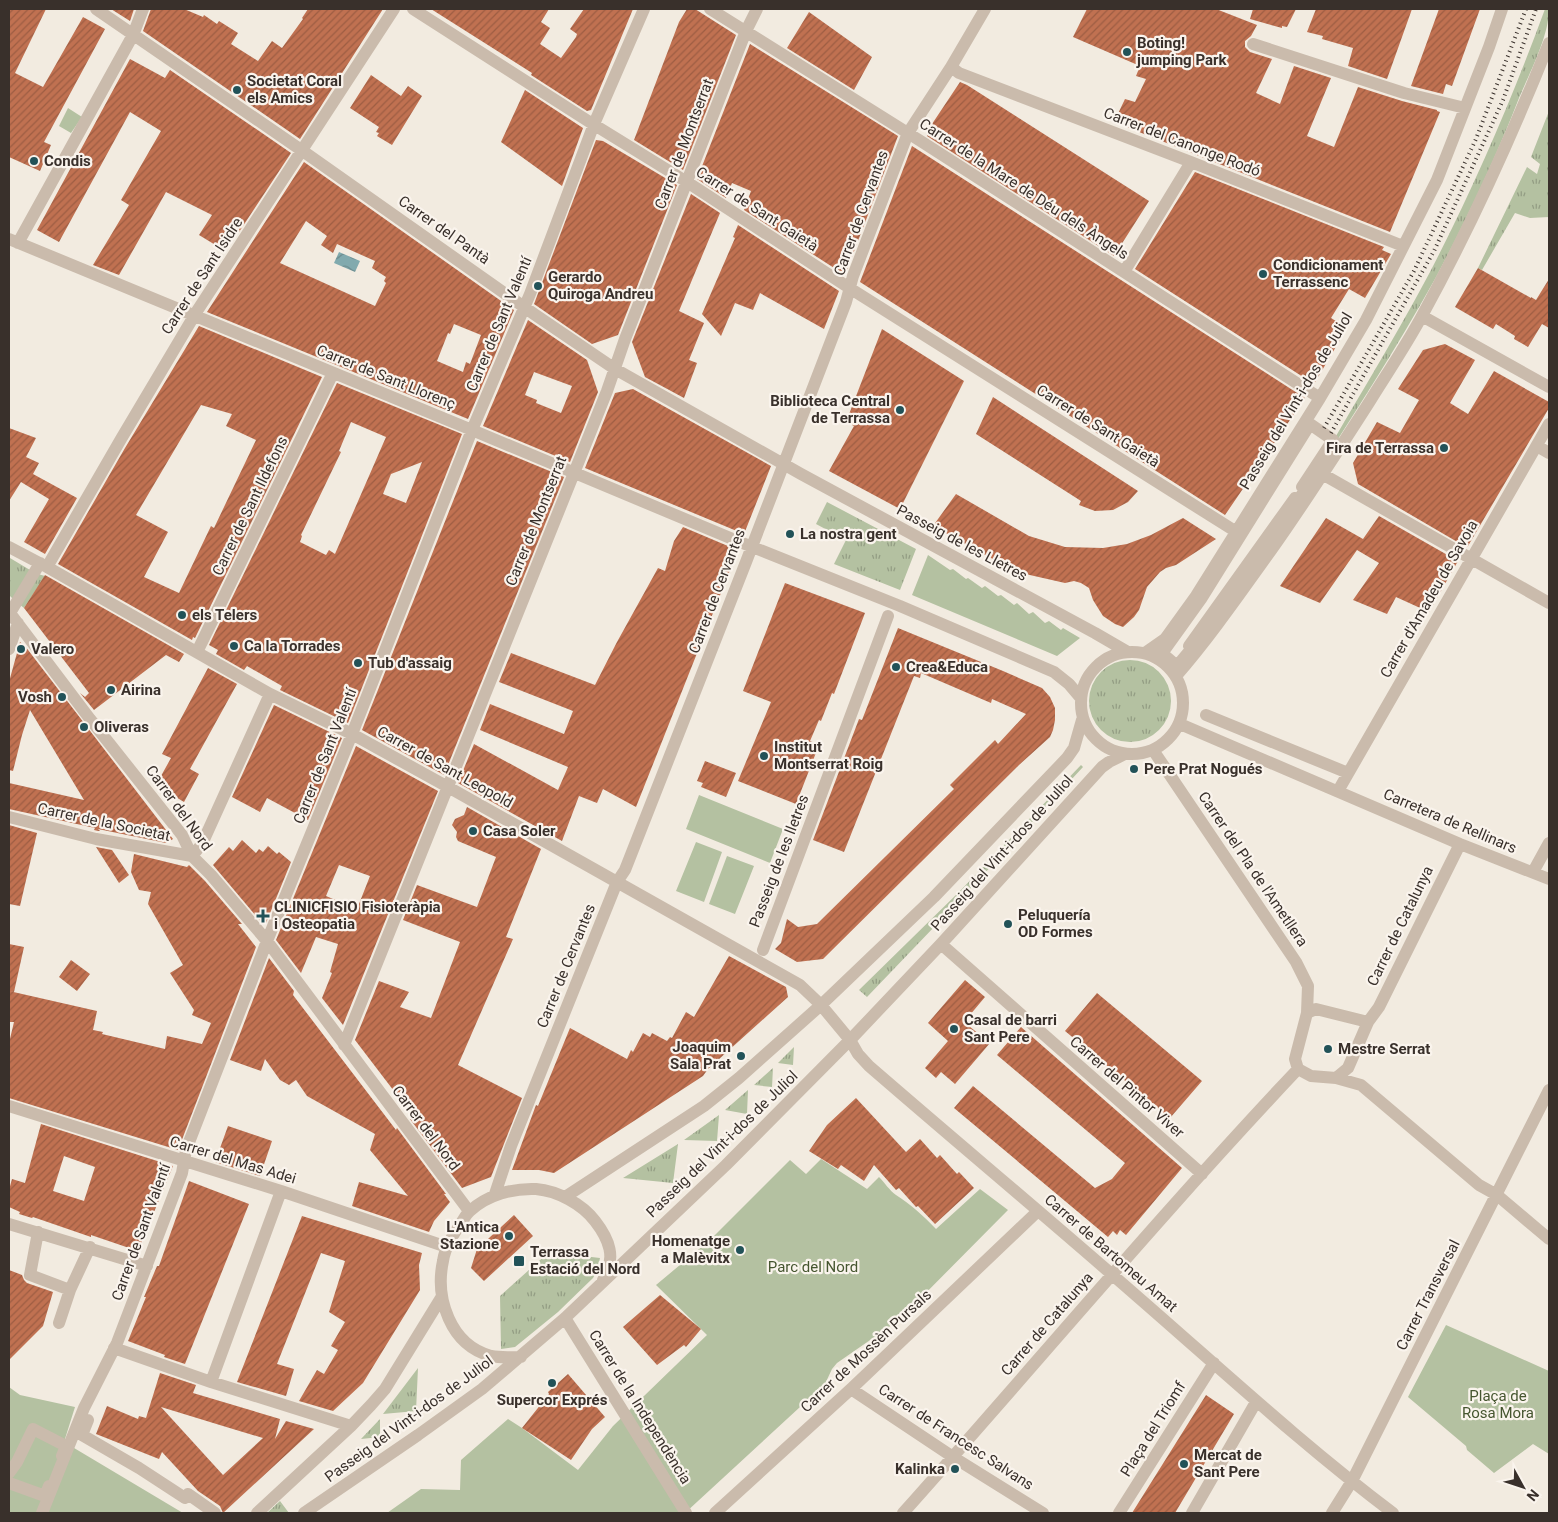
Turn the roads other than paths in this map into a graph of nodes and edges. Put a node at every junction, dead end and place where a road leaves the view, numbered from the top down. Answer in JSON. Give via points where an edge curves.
{"nodes":[{"id":1,"x":96,"y":9,"type":"edge"},
{"id":2,"x":143,"y":9,"type":"edge"},
{"id":3,"x":394,"y":9,"type":"edge"},
{"id":4,"x":413,"y":9,"type":"edge"},
{"id":5,"x":644,"y":9,"type":"edge"},
{"id":6,"x":710,"y":9,"type":"edge"},
{"id":7,"x":757,"y":9,"type":"edge"},
{"id":8,"x":985,"y":9,"type":"edge"},
{"id":9,"x":1502,"y":9,"type":"edge"},
{"id":10,"x":746,"y":31,"type":"junction"},
{"id":11,"x":133,"y":35,"type":"junction"},
{"id":12,"x":1549,"y":43,"type":"edge"},
{"id":13,"x":1253,"y":44,"type":"dead end"},
{"id":14,"x":950,"y":67,"type":"junction"},
{"id":15,"x":1465,"y":108,"type":"junction"},
{"id":16,"x":594,"y":124,"type":"junction"},
{"id":17,"x":908,"y":133,"type":"junction"},
{"id":18,"x":302,"y":152,"type":"junction"},
{"id":19,"x":1191,"y":162,"type":"junction"},
{"id":20,"x":687,"y":182,"type":"junction"},
{"id":21,"x":13,"y":241,"type":"edge"},
{"id":22,"x":1403,"y":246,"type":"junction"},
{"id":23,"x":1124,"y":272,"type":"junction"},
{"id":24,"x":850,"y":289,"type":"junction"},
{"id":25,"x":524,"y":307,"type":"junction"},
{"id":26,"x":195,"y":316,"type":"junction"},
{"id":27,"x":1422,"y":316,"type":"junction"},
{"id":28,"x":615,"y":369,"type":"junction"},
{"id":29,"x":333,"y":373,"type":"junction"},
{"id":30,"x":1549,"y":388,"type":"edge"},
{"id":31,"x":1320,"y":398,"type":"junction"},
{"id":32,"x":1549,"y":424,"type":"edge"},
{"id":33,"x":472,"y":430,"type":"junction"},
{"id":34,"x":1537,"y":446,"type":"junction"},
{"id":35,"x":1549,"y":453,"type":"edge"},
{"id":36,"x":783,"y":463,"type":"junction"},
{"id":37,"x":573,"y":473,"type":"junction"},
{"id":38,"x":1324,"y":475,"type":"junction"},
{"id":39,"x":1302,"y":487,"type":"joint"},
{"id":40,"x":1236,"y":531,"type":"junction"},
{"id":41,"x":9,"y":547,"type":"edge"},
{"id":42,"x":752,"y":547,"type":"junction"},
{"id":43,"x":1472,"y":560,"type":"junction"},
{"id":44,"x":44,"y":565,"type":"junction"},
{"id":45,"x":1549,"y":603,"type":"edge"},
{"id":46,"x":888,"y":616,"type":"dead end"},
{"id":47,"x":14,"y":618,"type":"edge"},
{"id":48,"x":9,"y":649,"type":"edge"},
{"id":49,"x":1126,"y":651,"type":"junction"},
{"id":50,"x":197,"y":652,"type":"junction"},
{"id":51,"x":1145,"y":653,"type":"junction"},
{"id":52,"x":1176,"y":676,"type":"junction"},
{"id":53,"x":270,"y":694,"type":"junction"},
{"id":54,"x":1080,"y":697,"type":"junction"},
{"id":55,"x":1206,"y":715,"type":"dead end"},
{"id":56,"x":1082,"y":720,"type":"junction"},
{"id":57,"x":1180,"y":724,"type":"junction"},
{"id":58,"x":352,"y":734,"type":"junction"},
{"id":59,"x":1152,"y":750,"type":"junction"},
{"id":60,"x":1124,"y":755,"type":"junction"},
{"id":61,"x":1328,"y":765,"type":"junction"},
{"id":62,"x":1348,"y":774,"type":"junction"},
{"id":63,"x":448,"y":786,"type":"junction"},
{"id":64,"x":1338,"y":791,"type":"junction"},
{"id":65,"x":9,"y":817,"type":"edge"},
{"id":66,"x":1549,"y":843,"type":"edge"},
{"id":67,"x":1460,"y":844,"type":"junction"},
{"id":68,"x":192,"y":856,"type":"junction"},
{"id":69,"x":1534,"y":872,"type":"junction"},
{"id":70,"x":1549,"y":879,"type":"edge"},
{"id":71,"x":617,"y":882,"type":"junction"},
{"id":72,"x":266,"y":941,"type":"junction"},
{"id":73,"x":941,"y":944,"type":"junction"},
{"id":74,"x":763,"y":950,"type":"dead end"},
{"id":75,"x":821,"y":1005,"type":"junction"},
{"id":76,"x":1307,"y":1013,"type":"junction"},
{"id":77,"x":1368,"y":1022,"type":"junction"},
{"id":78,"x":850,"y":1040,"type":"junction"},
{"id":79,"x":344,"y":1045,"type":"junction"},
{"id":80,"x":1298,"y":1068,"type":"junction"},
{"id":81,"x":1336,"y":1078,"type":"junction"},
{"id":82,"x":1549,"y":1090,"type":"edge"},
{"id":83,"x":9,"y":1106,"type":"edge"},
{"id":84,"x":184,"y":1162,"type":"junction"},
{"id":85,"x":1202,"y":1174,"type":"junction"},
{"id":86,"x":281,"y":1191,"type":"junction"},
{"id":87,"x":495,"y":1194,"type":"junction"},
{"id":88,"x":1497,"y":1195,"type":"junction"},
{"id":89,"x":565,"y":1197,"type":"junction"},
{"id":90,"x":469,"y":1211,"type":"junction"},
{"id":91,"x":1038,"y":1211,"type":"junction"},
{"id":92,"x":9,"y":1224,"type":"edge"},
{"id":93,"x":38,"y":1232,"type":"junction"},
{"id":94,"x":1549,"y":1239,"type":"edge"},
{"id":95,"x":90,"y":1247,"type":"junction"},
{"id":96,"x":447,"y":1247,"type":"junction"},
{"id":97,"x":147,"y":1266,"type":"junction"},
{"id":98,"x":1111,"y":1274,"type":"junction"},
{"id":99,"x":598,"y":1288,"type":"junction"},
{"id":100,"x":70,"y":1290,"type":"junction"},
{"id":101,"x":442,"y":1298,"type":"junction"},
{"id":102,"x":565,"y":1318,"type":"junction"},
{"id":103,"x":59,"y":1323,"type":"dead end"},
{"id":104,"x":114,"y":1348,"type":"junction"},
{"id":105,"x":521,"y":1357,"type":"junction"},
{"id":106,"x":1214,"y":1363,"type":"junction"},
{"id":107,"x":211,"y":1382,"type":"junction"},
{"id":108,"x":851,"y":1389,"type":"junction"},
{"id":109,"x":98,"y":1396,"type":"dead end"},
{"id":110,"x":1256,"y":1402,"type":"junction"},
{"id":111,"x":351,"y":1426,"type":"junction"},
{"id":112,"x":953,"y":1457,"type":"junction"},
{"id":113,"x":9,"y":1473,"type":"edge"},
{"id":114,"x":1352,"y":1481,"type":"junction"},
{"id":115,"x":9,"y":1483,"type":"edge"},
{"id":116,"x":42,"y":1513,"type":"edge"},
{"id":117,"x":215,"y":1513,"type":"edge"},
{"id":118,"x":257,"y":1513,"type":"edge"},
{"id":119,"x":304,"y":1513,"type":"edge"},
{"id":120,"x":686,"y":1513,"type":"edge"},
{"id":121,"x":714,"y":1513,"type":"edge"},
{"id":122,"x":903,"y":1513,"type":"edge"},
{"id":123,"x":1042,"y":1513,"type":"edge"},
{"id":124,"x":1119,"y":1513,"type":"edge"},
{"id":125,"x":1192,"y":1513,"type":"edge"},
{"id":126,"x":1332,"y":1513,"type":"edge"},
{"id":127,"x":1393,"y":1513,"type":"edge"}],
"edges":[{"from":1,"to":11,"type":"street","name":"Carrer del Pantà"},
{"from":2,"to":11,"type":"street"},
{"from":3,"to":18,"type":"street","name":"Carrer de Sant Isidre"},
{"from":4,"to":16,"type":"street","name":"Carrer de Sant Gaietà"},
{"from":5,"to":16,"type":"street","name":"Carrer de Sant Valentí"},
{"from":6,"to":10,"type":"street","name":"Carrer de la Mare de Déu dels Àngels"},
{"from":7,"to":10,"type":"street","name":"Carrer de Montserrat"},
{"from":8,"to":14,"type":"street","name":"Carrer de Cervantes"},
{"from":9,"to":15,"type":"street","name":"Passeig del Vint-i-dos de Juliol"},
{"from":10,"to":17,"type":"street","name":"Carrer de la Mare de Déu dels Àngels"},
{"from":10,"to":20,"type":"street","name":"Carrer de Montserrat"},
{"from":11,"to":18,"type":"street","name":"Carrer del Pantà"},
{"from":11,"to":21,"type":"street"},
{"from":12,"to":27,"type":"street","via":[[1492,178]]},
{"from":13,"to":15,"type":"street","via":[[1404,93]]},
{"from":14,"to":17,"type":"street","name":"Carrer de Cervantes"},
{"from":14,"to":19,"type":"street","name":"Carrer del Canonge Rodó"},
{"from":15,"to":22,"type":"street","name":"Passeig del Vint-i-dos de Juliol","via":[[1436,180]]},
{"from":16,"to":20,"type":"street","name":"Carrer de Sant Gaietà"},
{"from":16,"to":25,"type":"street","name":"Carrer de Sant Valentí"},
{"from":17,"to":23,"type":"street","name":"Carrer de la Mare de Déu dels Àngels"},
{"from":17,"to":24,"type":"street","name":"Carrer de Cervantes"},
{"from":18,"to":25,"type":"street","name":"Carrer del Pantà"},
{"from":18,"to":26,"type":"street","name":"Carrer de Sant Isidre"},
{"from":19,"to":22,"type":"street","name":"Carrer del Canonge Rodó"},
{"from":19,"to":23,"type":"street"},
{"from":20,"to":24,"type":"street","name":"Carrer de Sant Gaietà"},
{"from":20,"to":28,"type":"street","name":"Carrer de Montserrat"},
{"from":21,"to":26,"type":"street","name":"Carrer de Sant Llorenç"},
{"from":22,"to":31,"type":"street","name":"Passeig del Vint-i-dos de Juliol","via":[[1366,320]]},
{"from":23,"to":31,"type":"street","name":"Carrer de la Mare de Déu dels Àngels"},
{"from":24,"to":36,"type":"street","name":"Carrer de Cervantes"},
{"from":24,"to":40,"type":"street","name":"Carrer de Sant Gaietà"},
{"from":25,"to":28,"type":"street","name":"Carrer del Pantà"},
{"from":25,"to":33,"type":"street","name":"Carrer de Sant Valentí"},
{"from":26,"to":29,"type":"street","name":"Carrer de Sant Llorenç"},
{"from":26,"to":44,"type":"street","name":"Carrer de Sant Isidre"},
{"from":27,"to":30,"type":"street"},
{"from":27,"to":38,"type":"street"},
{"from":28,"to":36,"type":"street","name":"Carrer del Pantà"},
{"from":28,"to":37,"type":"street","name":"Carrer de Montserrat"},
{"from":29,"to":33,"type":"street","name":"Carrer de Sant Llorenç"},
{"from":29,"to":50,"type":"street","name":"Carrer de Sant Ildefons"},
{"from":31,"to":40,"type":"street","name":"Passeig del Vint-i-dos de Juliol"},
{"from":32,"to":34,"type":"street","name":"Carrer d'Amadeu de Savoia"},
{"from":33,"to":37,"type":"street","name":"Carrer de Sant Llorenç"},
{"from":33,"to":58,"type":"street","name":"Carrer de Sant Valentí"},
{"from":34,"to":35,"type":"street"},
{"from":34,"to":43,"type":"street","name":"Carrer d'Amadeu de Savoia"},
{"from":36,"to":42,"type":"street","name":"Carrer de Cervantes"},
{"from":36,"to":49,"type":"street","name":"Passeig de les Lletres"},
{"from":37,"to":42,"type":"street","name":"Carrer de Sant Llorenç"},
{"from":37,"to":63,"type":"street","name":"Carrer de Montserrat"},
{"from":38,"to":43,"type":"street"},
{"from":38,"to":52,"type":"street","via":[[1253,576]]},
{"from":39,"to":39,"type":"street","name":"Passeig del Vint-i-dos de Juliol","via":[[1333,440],[1310,424],[1201,598],[1163,652],[1174,664],[1177,666],[1192,648],[1190,646],[1234,583],[1295,498],[1298,500],[1306,489]]},
{"from":40,"to":51,"type":"street","name":"Passeig del Vint-i-dos de Juliol","via":[[1165,639]]},
{"from":41,"to":44,"type":"street","name":"Carrer de Sant Leopold"},
{"from":42,"to":54,"type":"street","via":[[1054,672]]},
{"from":42,"to":71,"type":"street","name":"Carrer de Cervantes","via":[[625,870]]},
{"from":43,"to":45,"type":"street"},
{"from":43,"to":62,"type":"street","name":"Carrer d'Amadeu de Savoia"},
{"from":44,"to":47,"type":"street","name":"Carrer de Sant Isidre"},
{"from":44,"to":50,"type":"street","name":"Carrer de Sant Leopold"},
{"from":46,"to":74,"type":"street","name":"Passeig de les lletres"},
{"from":47,"to":48,"type":"street","name":"Carrer de Sant Isidre"},
{"from":47,"to":68,"type":"street","name":"Carrer del Nord","via":[[182,835]]},
{"from":49,"to":51,"type":"street"},
{"from":49,"to":54,"type":"street","via":[[1102,662],[1088,676]]},
{"from":50,"to":53,"type":"street","name":"Carrer de Sant Leopold"},
{"from":51,"to":52,"type":"street","via":[[1164,663]]},
{"from":52,"to":57,"type":"street","via":[[1183,695]]},
{"from":53,"to":58,"type":"street","name":"Carrer de Sant Leopold"},
{"from":53,"to":68,"type":"street","via":[[202,844]]},
{"from":54,"to":56,"type":"street"},
{"from":55,"to":61,"type":"street"},
{"from":56,"to":60,"type":"street","via":[[1090,736],[1104,748]]},
{"from":56,"to":75,"type":"street","name":"Passeig del Vint-i-dos de Juliol","via":[[1074,748],[1067,758],[934,897]]},
{"from":57,"to":59,"type":"street","via":[[1165,742]]},
{"from":57,"to":64,"type":"street","name":"Carretera de Rellinars"},
{"from":58,"to":63,"type":"street","name":"Carrer de Sant Leopold"},
{"from":58,"to":72,"type":"street","name":"Carrer de Sant Valentí"},
{"from":59,"to":60,"type":"street"},
{"from":59,"to":76,"type":"street","name":"Carrer del Pla de l'Ametllera","via":[[1296,962],[1308,986]]},
{"from":60,"to":73,"type":"street","name":"Passeig del Vint-i-dos de Juliol","via":[[1102,767]]},
{"from":61,"to":62,"type":"street"},
{"from":61,"to":64,"type":"street"},
{"from":62,"to":64,"type":"street","name":"Carrer d'Amadeu de Savoia"},
{"from":63,"to":71,"type":"street","name":"Carrer de Sant Leopold"},
{"from":63,"to":79,"type":"street","name":"Carrer de Montserrat"},
{"from":64,"to":67,"type":"street","name":"Carretera de Rellinars"},
{"from":65,"to":68,"type":"street","name":"Carrer de la Societat","via":[[96,839]]},
{"from":66,"to":69,"type":"street"},
{"from":67,"to":69,"type":"street","name":"Carretera de Rellinars"},
{"from":67,"to":77,"type":"street","name":"Carrer de Catalunya"},
{"from":68,"to":72,"type":"street","name":"Carrer del Nord"},
{"from":69,"to":70,"type":"street","name":"Carretera de Rellinars"},
{"from":71,"to":75,"type":"street","name":"Carrer de Sant Leopold","via":[[800,986]]},
{"from":71,"to":87,"type":"street","name":"Carrer de Cervantes","via":[[511,1146]]},
{"from":72,"to":79,"type":"street","name":"Carrer del Nord"},
{"from":72,"to":84,"type":"street","name":"Carrer de Sant Valentí"},
{"from":73,"to":78,"type":"street","name":"Passeig del Vint-i-dos de Juliol"},
{"from":73,"to":85,"type":"street","name":"Carrer del Pintor Viver"},
{"from":75,"to":78,"type":"street","name":"Carrer de Bartomeu Amat"},
{"from":75,"to":89,"type":"street","name":"Passeig del Vint-i-dos de Juliol","via":[[722,1093]]},
{"from":76,"to":77,"type":"street","via":[[1316,1009]]},
{"from":76,"to":80,"type":"street","name":"Carrer del Pla de l'Ametllera","via":[[1295,1059]]},
{"from":77,"to":81,"type":"street","name":"Carrer de Catalunya","via":[[1348,1068]]},
{"from":78,"to":91,"type":"street","name":"Carrer de Bartomeu Amat","via":[[869,1066]]},
{"from":78,"to":99,"type":"street","name":"Passeig del Vint-i-dos de Juliol"},
{"from":79,"to":90,"type":"street","name":"Carrer del Nord"},
{"from":80,"to":81,"type":"street","via":[[1311,1076]]},
{"from":80,"to":85,"type":"street","name":"Carrer de Catalunya"},
{"from":81,"to":88,"type":"street","via":[[1361,1085],[1479,1185]]},
{"from":82,"to":88,"type":"street","name":"Carrer Transversal"},
{"from":83,"to":84,"type":"street","name":"Carrer del Mas Adei"},
{"from":84,"to":86,"type":"street","name":"Carrer del Mas Adei"},
{"from":84,"to":97,"type":"street","name":"Carrer de Sant Valentí"},
{"from":85,"to":98,"type":"street","name":"Carrer de Catalunya"},
{"from":86,"to":96,"type":"street","name":"Carrer del Mas Adei"},
{"from":86,"to":107,"type":"street"},
{"from":87,"to":89,"type":"street","via":[[528,1189]]},
{"from":87,"to":90,"type":"street"},
{"from":88,"to":94,"type":"street"},
{"from":88,"to":114,"type":"street","name":"Carrer Transversal"},
{"from":89,"to":99,"type":"street","via":[[591,1216],[609,1245],[610,1260]]},
{"from":90,"to":96,"type":"street"},
{"from":91,"to":98,"type":"street","name":"Carrer de Bartomeu Amat"},
{"from":91,"to":108,"type":"street","name":"Carrer de Mossèn Pursals"},
{"from":92,"to":93,"type":"street"},
{"from":93,"to":95,"type":"street"},
{"from":93,"to":100,"type":"street","via":[[30,1275]]},
{"from":95,"to":97,"type":"street"},
{"from":95,"to":100,"type":"street"},
{"from":96,"to":101,"type":"street","via":[[440,1278]]},
{"from":97,"to":104,"type":"street","name":"Carrer de Sant Valentí"},
{"from":98,"to":106,"type":"street","name":"Carrer de Bartomeu Amat"},
{"from":98,"to":112,"type":"street","name":"Carrer de Catalunya"},
{"from":99,"to":102,"type":"street","name":"Passeig del Vint-i-dos de Juliol"},
{"from":100,"to":103,"type":"street"},
{"from":101,"to":105,"type":"street","via":[[448,1319],[468,1345],[489,1355]]},
{"from":101,"to":111,"type":"street","name":"Passeig del Vint-i-dos de Juliol","via":[[384,1389]]},
{"from":102,"to":105,"type":"street","name":"Passeig del Vint-i-dos de Juliol"},
{"from":102,"to":120,"type":"street","name":"Carrer de la Independència"},
{"from":104,"to":107,"type":"street"},
{"from":104,"to":116,"type":"street","name":"Carrer de Sant Valentí","via":[[85,1405]]},
{"from":105,"to":119,"type":"street","name":"Passeig del Vint-i-dos de Juliol","via":[[457,1408]]},
{"from":106,"to":110,"type":"street","name":"Carrer de Bartomeu Amat"},
{"from":106,"to":124,"type":"street","name":"Plaça del Triomf"},
{"from":107,"to":111,"type":"street"},
{"from":108,"to":112,"type":"street","name":"Carrer de Francesc Salvans"},
{"from":108,"to":121,"type":"street","name":"Carrer de Mossèn Pursals"},
{"from":109,"to":117,"type":"street","via":[[82,1436],[185,1498],[188,1494]]},
{"from":110,"to":114,"type":"street","name":"Carrer de Bartomeu Amat"},
{"from":110,"to":125,"type":"street"},
{"from":111,"to":118,"type":"street","name":"Passeig del Vint-i-dos de Juliol"},
{"from":112,"to":122,"type":"street","name":"Carrer de Catalunya"},
{"from":112,"to":123,"type":"street","name":"Carrer de Francesc Salvans"},
{"from":113,"to":115,"type":"street","via":[[33,1429],[66,1446],[45,1496]]},
{"from":114,"to":126,"type":"street","name":"Carrer Transversal"},
{"from":114,"to":127,"type":"street","name":"Carrer de Bartomeu Amat"}]}
